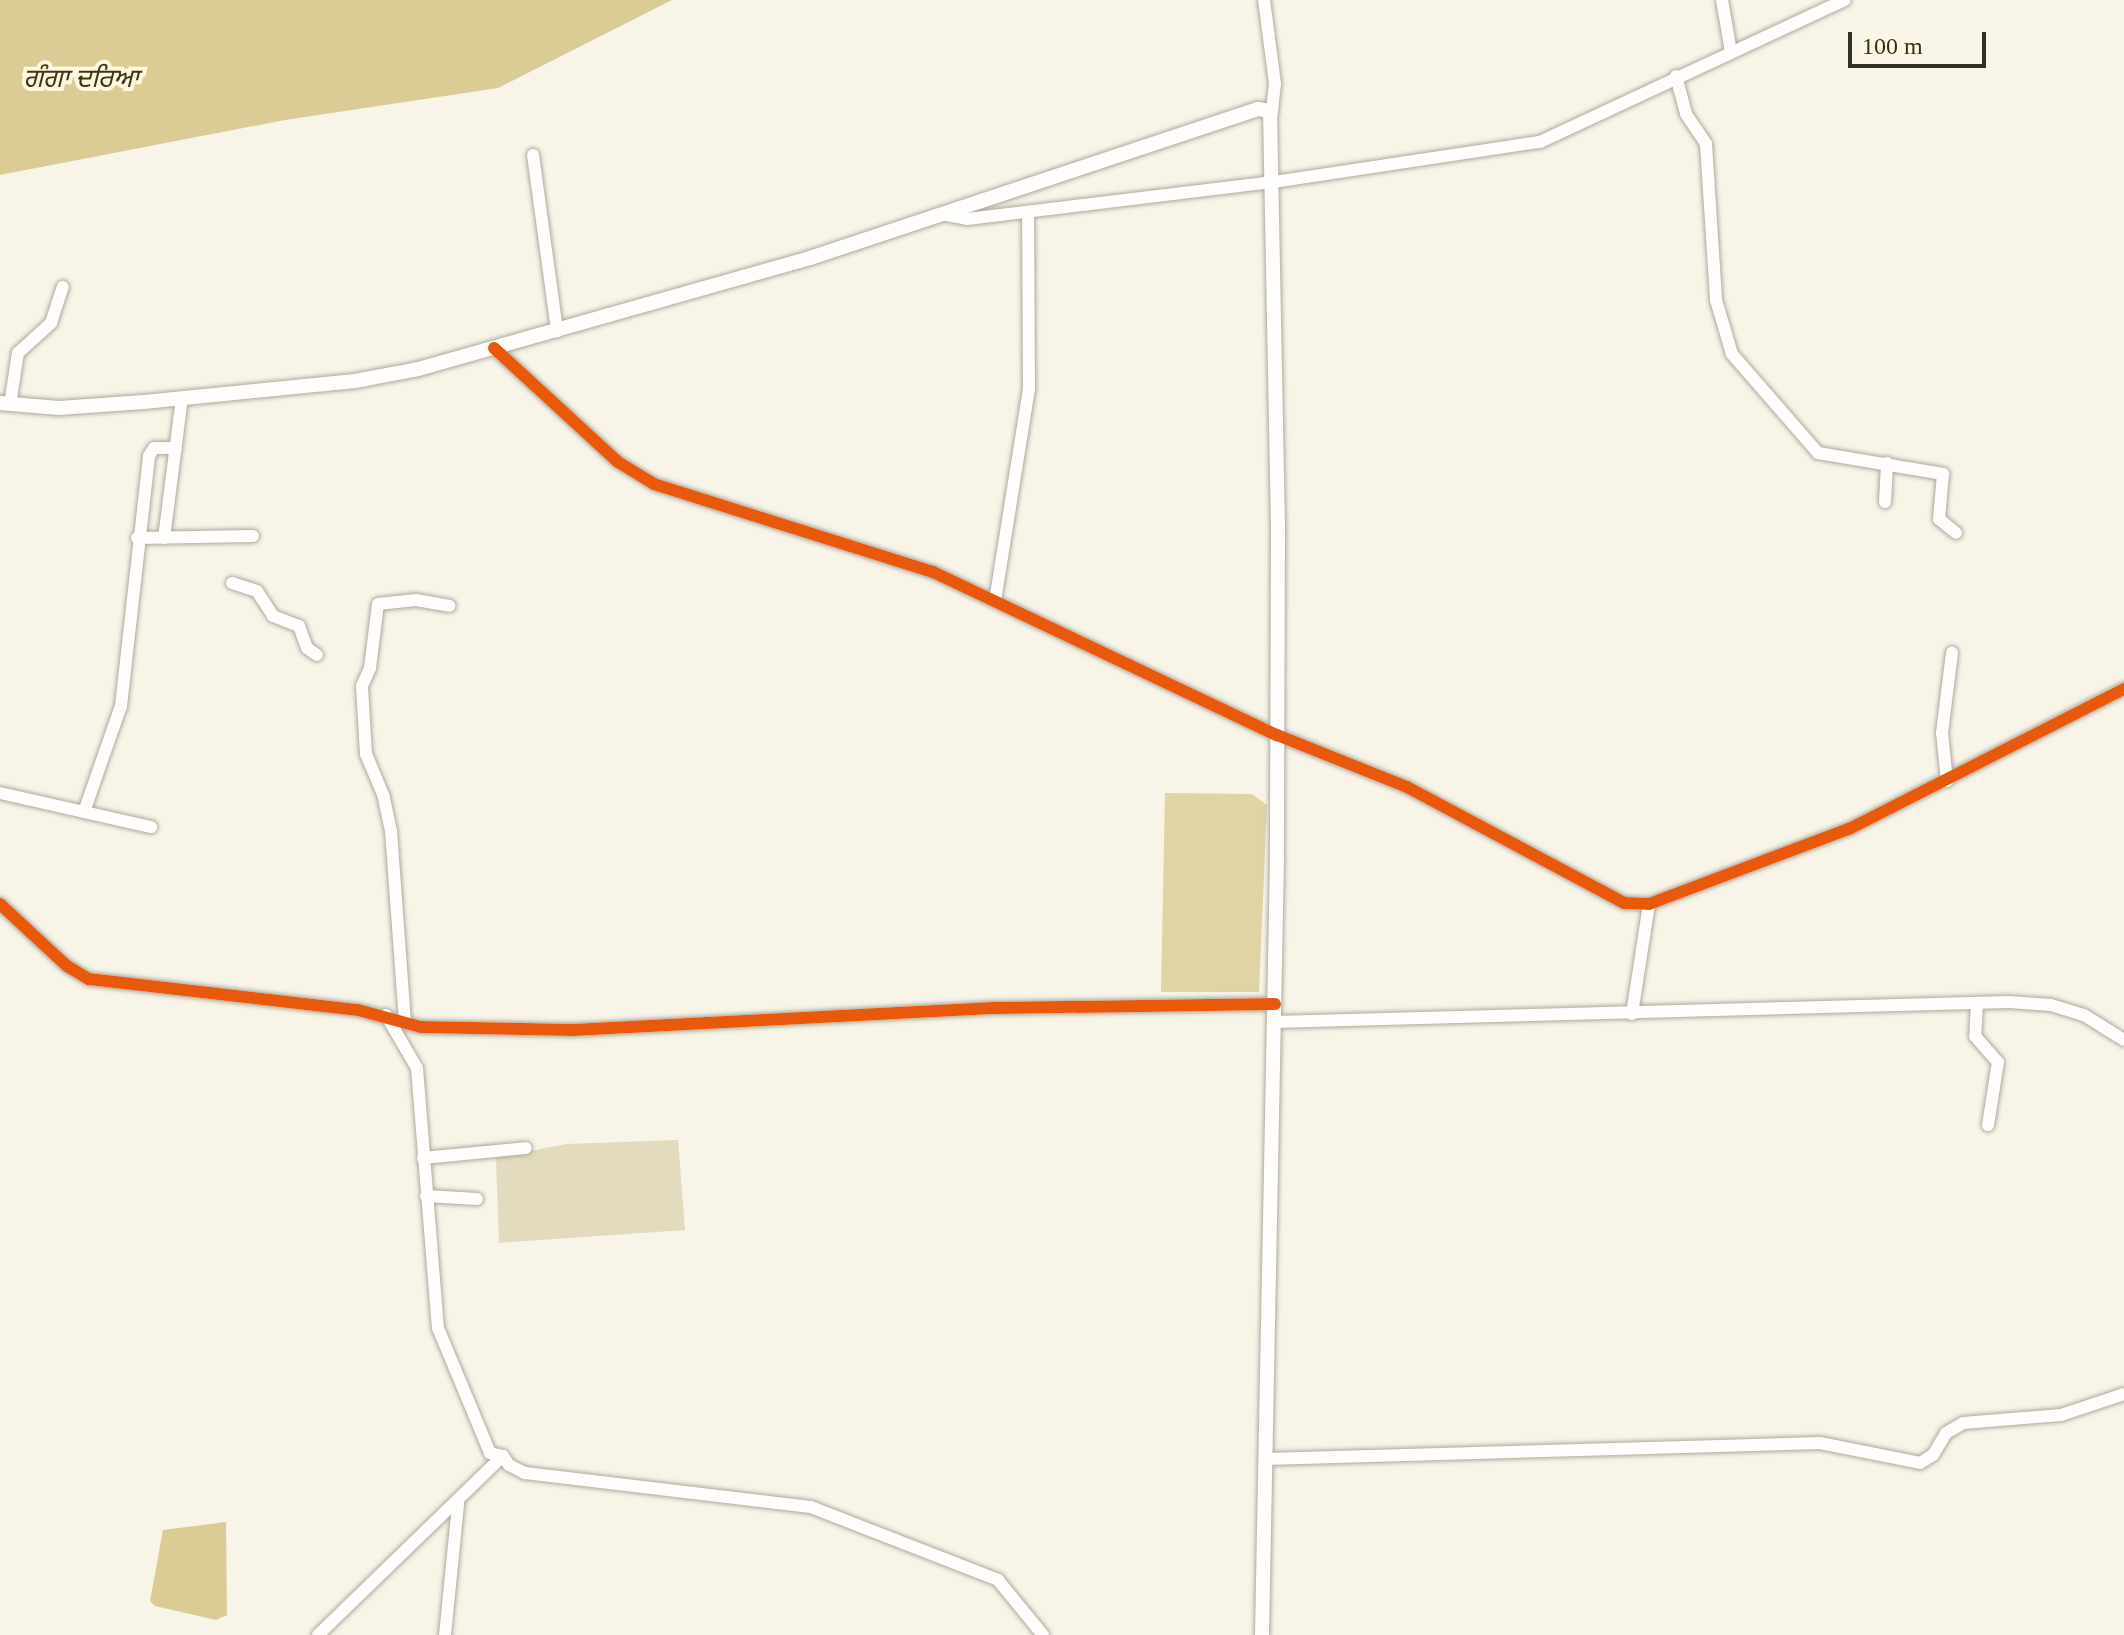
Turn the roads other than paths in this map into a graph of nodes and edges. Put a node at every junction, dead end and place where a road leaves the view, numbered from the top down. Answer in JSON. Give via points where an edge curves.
{"nodes":[{"id":1,"x":1264,"y":0,"type":"edge"},
{"id":2,"x":1722,"y":0,"type":"edge"},
{"id":3,"x":1844,"y":0,"type":"edge"},
{"id":4,"x":1731,"y":52,"type":"junction"},
{"id":5,"x":1676,"y":76,"type":"junction"},
{"id":6,"x":1272,"y":114,"type":"junction"},
{"id":7,"x":533,"y":155,"type":"dead end"},
{"id":8,"x":1274,"y":182,"type":"junction"},
{"id":9,"x":1028,"y":212,"type":"junction"},
{"id":10,"x":942,"y":214,"type":"junction"},
{"id":11,"x":63,"y":287,"type":"dead end"},
{"id":12,"x":557,"y":331,"type":"junction"},
{"id":13,"x":494,"y":348,"type":"junction"},
{"id":14,"x":182,"y":398,"type":"junction"},
{"id":15,"x":5,"y":404,"type":"edge"},
{"id":16,"x":176,"y":448,"type":"junction"},
{"id":17,"x":1887,"y":463,"type":"junction"},
{"id":18,"x":1885,"y":502,"type":"dead end"},
{"id":19,"x":1956,"y":533,"type":"dead end"},
{"id":20,"x":253,"y":536,"type":"dead end"},
{"id":21,"x":137,"y":538,"type":"junction"},
{"id":22,"x":164,"y":538,"type":"junction"},
{"id":23,"x":232,"y":583,"type":"dead end"},
{"id":24,"x":995,"y":601,"type":"junction"},
{"id":25,"x":449,"y":606,"type":"dead end"},
{"id":26,"x":1952,"y":653,"type":"dead end"},
{"id":27,"x":317,"y":655,"type":"dead end"},
{"id":28,"x":2124,"y":689,"type":"edge"},
{"id":29,"x":1277,"y":735,"type":"junction"},
{"id":30,"x":1947,"y":781,"type":"junction"},
{"id":31,"x":0,"y":793,"type":"edge"},
{"id":32,"x":84,"y":812,"type":"junction"},
{"id":33,"x":151,"y":827,"type":"dead end"},
{"id":34,"x":0,"y":904,"type":"edge"},
{"id":35,"x":1649,"y":904,"type":"junction"},
{"id":36,"x":1977,"y":1003,"type":"junction"},
{"id":37,"x":1275,"y":1004,"type":"junction"},
{"id":38,"x":1632,"y":1014,"type":"junction"},
{"id":39,"x":386,"y":1015,"type":"junction"},
{"id":40,"x":405,"y":1022,"type":"junction"},
{"id":41,"x":1274,"y":1022,"type":"junction"},
{"id":42,"x":2124,"y":1040,"type":"edge"},
{"id":43,"x":1988,"y":1125,"type":"dead end"},
{"id":44,"x":526,"y":1148,"type":"dead end"},
{"id":45,"x":423,"y":1158,"type":"junction"},
{"id":46,"x":426,"y":1196,"type":"junction"},
{"id":47,"x":477,"y":1199,"type":"dead end"},
{"id":48,"x":2124,"y":1394,"type":"edge"},
{"id":49,"x":503,"y":1456,"type":"junction"},
{"id":50,"x":1266,"y":1459,"type":"junction"},
{"id":51,"x":459,"y":1501,"type":"junction"},
{"id":52,"x":318,"y":1635,"type":"edge"},
{"id":53,"x":445,"y":1635,"type":"edge"},
{"id":54,"x":1043,"y":1635,"type":"edge"},
{"id":55,"x":1262,"y":1635,"type":"edge"}],
"edges":[{"from":1,"to":6,"type":"street","via":[[1275,83]]},
{"from":2,"to":4,"type":"street"},
{"from":3,"to":4,"type":"street"},
{"from":4,"to":5,"type":"street"},
{"from":5,"to":8,"type":"street","via":[[1540,142]]},
{"from":5,"to":17,"type":"street","via":[[1686,114],[1706,144],[1716,300],[1732,354],[1818,453],[1841,461]]},
{"from":6,"to":8,"type":"main road"},
{"from":6,"to":10,"type":"main road","via":[[1258,109]]},
{"from":7,"to":12,"type":"street"},
{"from":8,"to":9,"type":"street"},
{"from":8,"to":29,"type":"main road"},
{"from":9,"to":10,"type":"street","via":[[960,219]]},
{"from":9,"to":24,"type":"street","via":[[1029,389]]},
{"from":10,"to":12,"type":"main road"},
{"from":11,"to":15,"type":"street","via":[[51,323],[18,353]]},
{"from":12,"to":13,"type":"main road"},
{"from":13,"to":14,"type":"main road","via":[[355,381]]},
{"from":13,"to":24,"type":"street","via":[[618,462],[654,484],[933,572]]},
{"from":14,"to":15,"type":"main road","via":[[59,408]]},
{"from":14,"to":16,"type":"street"},
{"from":16,"to":21,"type":"street","via":[[150,451]]},
{"from":16,"to":22,"type":"street"},
{"from":17,"to":18,"type":"street"},
{"from":17,"to":19,"type":"street","via":[[1943,474],[1939,519]]},
{"from":20,"to":22,"type":"street"},
{"from":21,"to":22,"type":"street"},
{"from":21,"to":32,"type":"street","via":[[121,706]]},
{"from":23,"to":27,"type":"street","via":[[257,591],[273,616],[299,626],[307,648]]},
{"from":24,"to":29,"type":"street"},
{"from":25,"to":40,"type":"street","via":[[424,600],[384,602],[373,614],[370,668],[362,686],[364,743],[387,806]]},
{"from":26,"to":30,"type":"street","via":[[1942,733]]},
{"from":28,"to":30,"type":"street"},
{"from":29,"to":35,"type":"street","via":[[1407,787],[1614,900]]},
{"from":29,"to":37,"type":"main road"},
{"from":30,"to":35,"type":"street","via":[[1849,829]]},
{"from":31,"to":32,"type":"street"},
{"from":32,"to":33,"type":"street"},
{"from":34,"to":39,"type":"street","via":[[67,966],[89,979]]},
{"from":35,"to":38,"type":"street"},
{"from":36,"to":38,"type":"street"},
{"from":36,"to":42,"type":"street","via":[[2051,1005],[2084,1015]]},
{"from":36,"to":43,"type":"street","via":[[1975,1036],[1998,1062]]},
{"from":37,"to":40,"type":"street","via":[[997,1008],[573,1030],[421,1027]]},
{"from":37,"to":41,"type":"main road"},
{"from":38,"to":41,"type":"street"},
{"from":39,"to":40,"type":"street"},
{"from":39,"to":45,"type":"street","via":[[417,1068]]},
{"from":41,"to":50,"type":"main road"},
{"from":44,"to":45,"type":"street"},
{"from":45,"to":46,"type":"street"},
{"from":46,"to":47,"type":"street"},
{"from":46,"to":49,"type":"street","via":[[438,1328],[479,1436],[490,1453]]},
{"from":48,"to":50,"type":"street","via":[[2061,1415],[1963,1423],[1946,1433],[1933,1455],[1920,1463],[1820,1443]]},
{"from":49,"to":51,"type":"street"},
{"from":49,"to":54,"type":"street","via":[[525,1473],[811,1507],[998,1580]]},
{"from":50,"to":55,"type":"main road"},
{"from":51,"to":52,"type":"street"},
{"from":51,"to":53,"type":"street"}]}
